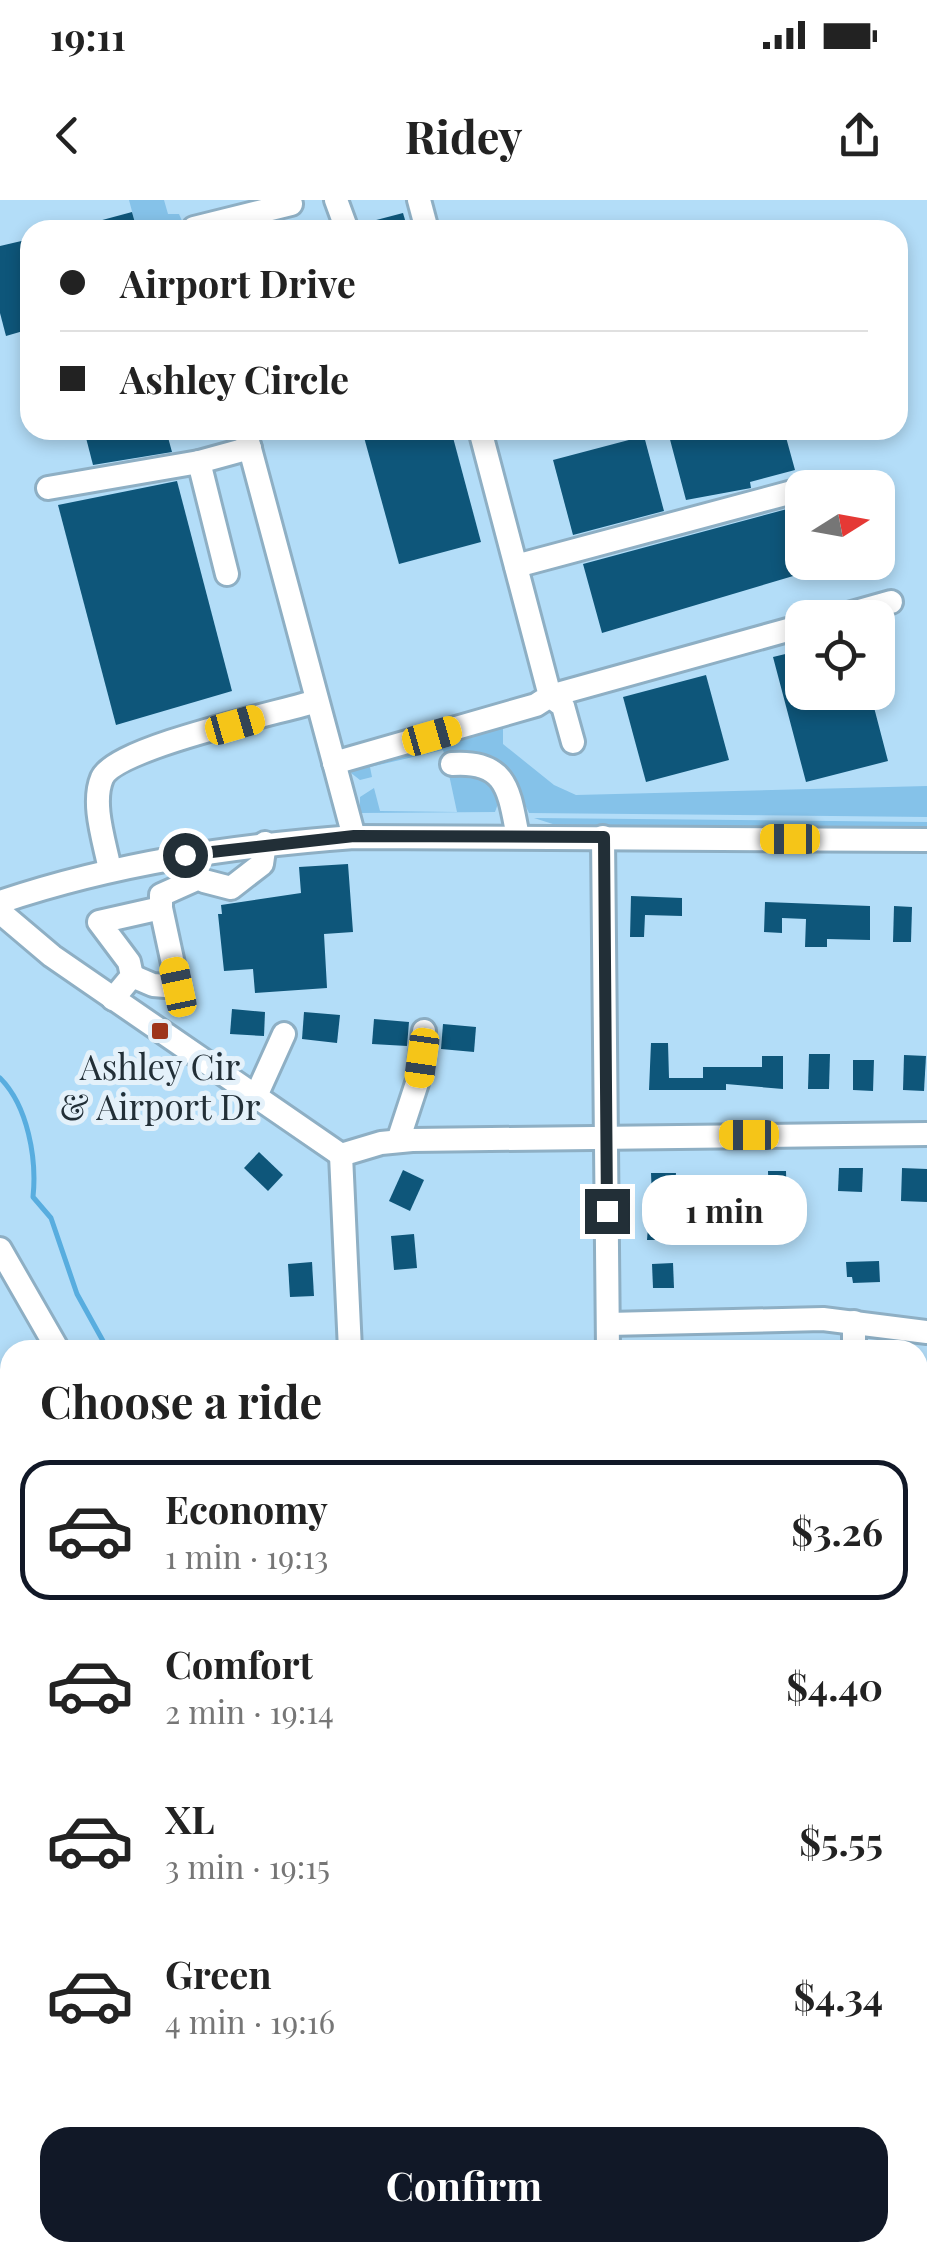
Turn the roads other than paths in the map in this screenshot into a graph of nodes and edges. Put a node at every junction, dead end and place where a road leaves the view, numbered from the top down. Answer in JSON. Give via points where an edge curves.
{"nodes":[{"id":1,"x":291,"y":204,"type":"dead end"},
{"id":2,"x":226,"y":220,"type":"edge"},
{"id":3,"x":245,"y":440,"type":"edge"},
{"id":4,"x":247,"y":440,"type":"edge"},
{"id":5,"x":483,"y":440,"type":"edge"},
{"id":6,"x":199,"y":462,"type":"junction"},
{"id":7,"x":48,"y":488,"type":"dead end"},
{"id":8,"x":785,"y":494,"type":"edge"},
{"id":9,"x":516,"y":566,"type":"junction"},
{"id":10,"x":226,"y":574,"type":"dead end"},
{"id":11,"x":785,"y":631,"type":"edge"},
{"id":12,"x":550,"y":696,"type":"junction"},
{"id":13,"x":318,"y":701,"type":"junction"},
{"id":14,"x":572,"y":742,"type":"dead end"},
{"id":15,"x":334,"y":764,"type":"junction"},
{"id":16,"x":452,"y":764,"type":"dead end"},
{"id":17,"x":354,"y":836,"type":"junction"},
{"id":18,"x":518,"y":837,"type":"junction"},
{"id":19,"x":604,"y":837,"type":"junction"},
{"id":20,"x":927,"y":840,"type":"edge"},
{"id":21,"x":265,"y":844,"type":"junction"},
{"id":22,"x":185,"y":855,"type":"junction"},
{"id":23,"x":110,"y":870,"type":"junction"},
{"id":24,"x":198,"y":878,"type":"junction"},
{"id":25,"x":0,"y":902,"type":"edge"},
{"id":26,"x":161,"y":908,"type":"junction"},
{"id":27,"x":0,"y":912,"type":"edge"},
{"id":28,"x":132,"y":976,"type":"junction"},
{"id":29,"x":113,"y":998,"type":"junction"},
{"id":30,"x":424,"y":1031,"type":"dead end"},
{"id":31,"x":284,"y":1034,"type":"dead end"},
{"id":32,"x":256,"y":1096,"type":"junction"},
{"id":33,"x":927,"y":1134,"type":"edge"},
{"id":34,"x":606,"y":1136,"type":"junction"},
{"id":35,"x":398,"y":1141,"type":"junction"},
{"id":36,"x":342,"y":1154,"type":"junction"},
{"id":37,"x":0,"y":1249,"type":"edge"},
{"id":38,"x":854,"y":1322,"type":"junction"},
{"id":39,"x":608,"y":1324,"type":"junction"},
{"id":40,"x":927,"y":1332,"type":"edge"},
{"id":41,"x":52,"y":1340,"type":"edge"},
{"id":42,"x":350,"y":1340,"type":"edge"},
{"id":43,"x":608,"y":1340,"type":"edge"},
{"id":44,"x":854,"y":1340,"type":"edge"}],
"edges":[{"from":1,"to":2,"type":"street"},
{"from":3,"to":6,"type":"street"},
{"from":4,"to":13,"type":"street"},
{"from":5,"to":9,"type":"street"},
{"from":6,"to":7,"type":"street"},
{"from":6,"to":10,"type":"street"},
{"from":8,"to":9,"type":"street"},
{"from":9,"to":12,"type":"street"},
{"from":11,"to":12,"type":"street"},
{"from":12,"to":14,"type":"street","via":[[563,706]]},
{"from":12,"to":15,"type":"street"},
{"from":13,"to":15,"type":"street"},
{"from":13,"to":23,"type":"street","via":[[158,746],[110,768],[98,791]]},
{"from":15,"to":17,"type":"street"},
{"from":16,"to":18,"type":"street","via":[[494,770],[509,789]]},
{"from":17,"to":18,"type":"street"},
{"from":17,"to":21,"type":"street"},
{"from":18,"to":19,"type":"street"},
{"from":19,"to":20,"type":"street"},
{"from":19,"to":34,"type":"street"},
{"from":21,"to":22,"type":"street"},
{"from":21,"to":24,"type":"street","via":[[266,859],[236,886]]},
{"from":22,"to":23,"type":"street"},
{"from":22,"to":24,"type":"street"},
{"from":23,"to":25,"type":"street"},
{"from":24,"to":26,"type":"street","via":[[161,895]]},
{"from":26,"to":28,"type":"street","via":[[99,922],[130,962]]},
{"from":26,"to":28,"type":"street","via":[[178,987]]},
{"from":27,"to":29,"type":"street"},
{"from":28,"to":29,"type":"street"},
{"from":29,"to":32,"type":"street"},
{"from":30,"to":35,"type":"street","via":[[418,1080]]},
{"from":31,"to":32,"type":"street"},
{"from":32,"to":36,"type":"street"},
{"from":33,"to":34,"type":"street"},
{"from":34,"to":35,"type":"street"},
{"from":34,"to":39,"type":"street"},
{"from":35,"to":36,"type":"street"},
{"from":36,"to":42,"type":"street"},
{"from":37,"to":41,"type":"street"},
{"from":38,"to":39,"type":"street"},
{"from":38,"to":40,"type":"street"},
{"from":38,"to":44,"type":"street"},
{"from":39,"to":43,"type":"street"}]}
